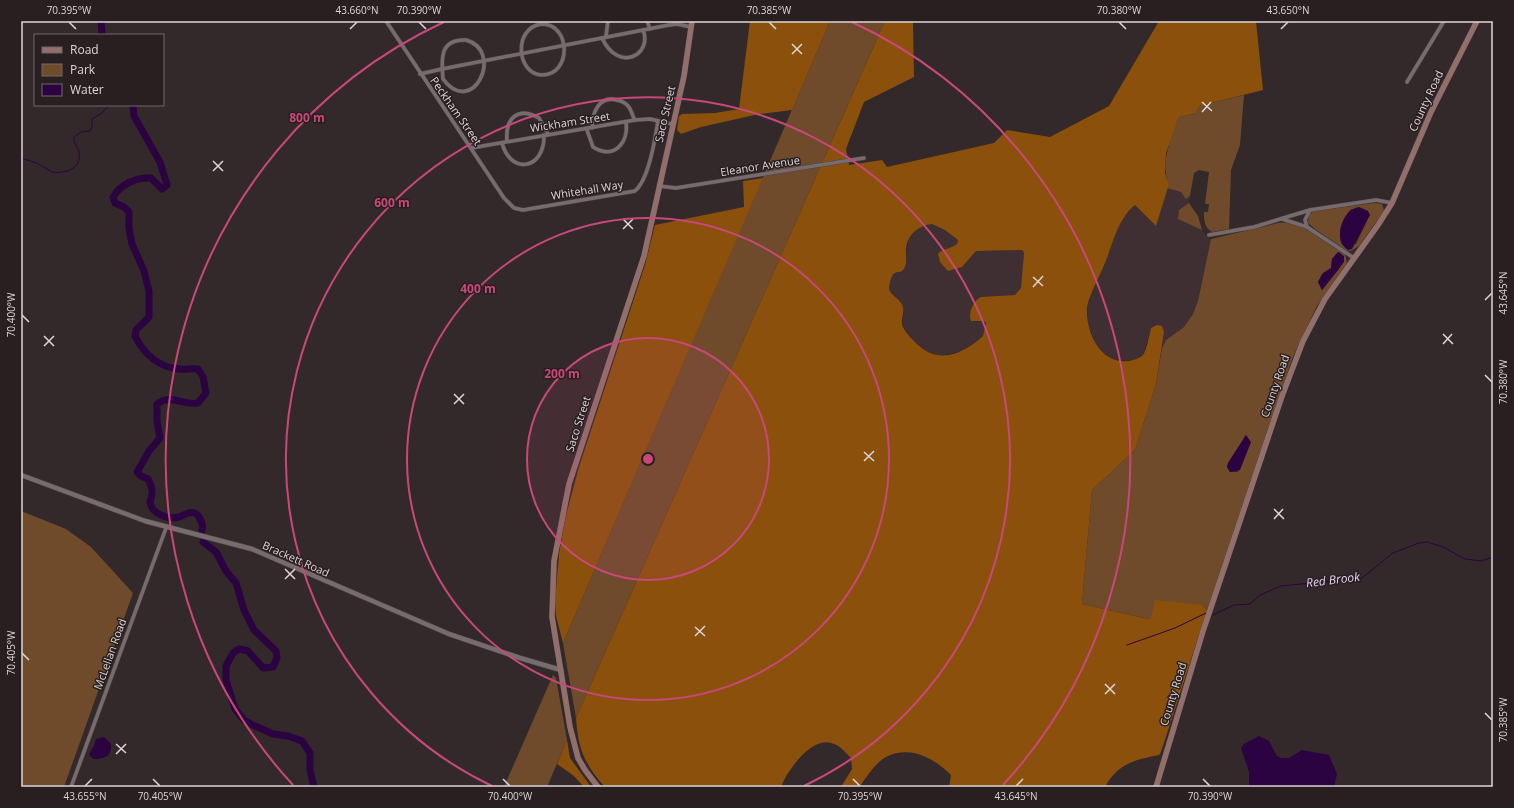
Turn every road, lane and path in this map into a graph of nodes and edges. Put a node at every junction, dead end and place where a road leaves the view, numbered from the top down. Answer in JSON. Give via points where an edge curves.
{"nodes":[{"id":1,"x":386,"y":21,"type":"edge"},
{"id":2,"x":608,"y":21,"type":"edge"},
{"id":3,"x":647,"y":21,"type":"edge"},
{"id":4,"x":692,"y":21,"type":"edge"},
{"id":5,"x":1444,"y":21,"type":"edge"},
{"id":6,"x":1477,"y":21,"type":"edge"},
{"id":7,"x":673,"y":23,"type":"edge"},
{"id":8,"x":650,"y":28,"type":"junction"},
{"id":9,"x":691,"y":28,"type":"junction"},
{"id":10,"x":643,"y":30,"type":"junction"},
{"id":11,"x":606,"y":36,"type":"junction"},
{"id":12,"x":602,"y":38,"type":"junction"},
{"id":13,"x":564,"y":45,"type":"junction"},
{"id":14,"x":522,"y":53,"type":"junction"},
{"id":15,"x":483,"y":61,"type":"junction"},
{"id":16,"x":442,"y":69,"type":"junction"},
{"id":17,"x":420,"y":74,"type":"junction"},
{"id":18,"x":1407,"y":82,"type":"dead end"},
{"id":19,"x":635,"y":120,"type":"junction"},
{"id":20,"x":658,"y":120,"type":"junction"},
{"id":21,"x":626,"y":122,"type":"junction"},
{"id":22,"x":672,"y":124,"type":"junction"},
{"id":23,"x":592,"y":128,"type":"junction"},
{"id":24,"x":587,"y":130,"type":"junction"},
{"id":25,"x":546,"y":135,"type":"junction"},
{"id":26,"x":507,"y":141,"type":"junction"},
{"id":27,"x":502,"y":143,"type":"junction"},
{"id":28,"x":471,"y":148,"type":"junction"},
{"id":29,"x":864,"y":158,"type":"dead end"},
{"id":30,"x":659,"y":186,"type":"junction"},
{"id":31,"x":1392,"y":203,"type":"junction"},
{"id":32,"x":514,"y":208,"type":"joint"},
{"id":33,"x":1310,"y":210,"type":"junction"},
{"id":34,"x":1280,"y":219,"type":"junction"},
{"id":35,"x":1307,"y":227,"type":"junction"},
{"id":36,"x":1209,"y":235,"type":"dead end"},
{"id":37,"x":1354,"y":258,"type":"junction"},
{"id":38,"x":21,"y":475,"type":"edge"},
{"id":39,"x":166,"y":528,"type":"junction"},
{"id":40,"x":560,"y":670,"type":"junction"},
{"id":41,"x":71,"y":787,"type":"edge"},
{"id":42,"x":598,"y":787,"type":"edge"},
{"id":43,"x":1156,"y":787,"type":"edge"}],
"edges":[{"from":1,"to":17,"type":"street","name":"Peckham Street"},
{"from":2,"to":11,"type":"street"},
{"from":3,"to":8,"type":"street"},
{"from":4,"to":9,"type":"main road","name":"Saco Street"},
{"from":5,"to":18,"type":"street"},
{"from":6,"to":31,"type":"main road","name":"County Road","via":[[1434,105]]},
{"from":7,"to":8,"type":"street"},
{"from":7,"to":9,"type":"street"},
{"from":8,"to":10,"type":"street"},
{"from":9,"to":22,"type":"main road","name":"Saco Street","via":[[684,76]]},
{"from":10,"to":11,"type":"street"},
{"from":10,"to":12,"type":"street","via":[[645,36],[642,47],[629,58],[613,55],[606,49]]},
{"from":11,"to":12,"type":"street"},
{"from":12,"to":13,"type":"street"},
{"from":13,"to":14,"type":"street"},
{"from":13,"to":14,"type":"street","via":[[558,30],[550,25],[539,24],[532,26],[525,34]]},
{"from":13,"to":14,"type":"street","via":[[561,65],[554,72],[547,74],[531,71],[525,64]]},
{"from":14,"to":15,"type":"street"},
{"from":15,"to":16,"type":"street"},
{"from":15,"to":16,"type":"street","via":[[480,50],[474,43],[458,40],[446,46]]},
{"from":15,"to":16,"type":"street","via":[[482,78],[476,86],[466,91],[453,88],[446,82]]},
{"from":16,"to":17,"type":"street"},
{"from":17,"to":28,"type":"street","name":"Peckham Street"},
{"from":19,"to":20,"type":"street","name":"Wickham Street"},
{"from":19,"to":21,"type":"street","name":"Wickham Street"},
{"from":19,"to":23,"type":"street","via":[[631,110],[624,103],[607,100],[595,109]]},
{"from":20,"to":22,"type":"street","name":"Wickham Street"},
{"from":20,"to":32,"type":"street","name":"Whitehall Way","via":[[645,176],[634,190],[523,210]]},
{"from":21,"to":23,"type":"street","name":"Wickham Street"},
{"from":21,"to":24,"type":"street","via":[[625,140],[621,146],[610,151],[593,147]]},
{"from":22,"to":30,"type":"main road","name":"Saco Street"},
{"from":23,"to":24,"type":"street","name":"Wickham Street"},
{"from":24,"to":25,"type":"street","name":"Wickham Street"},
{"from":25,"to":26,"type":"street","name":"Wickham Street"},
{"from":25,"to":26,"type":"street","via":[[540,118],[522,113],[510,122],[506,132]]},
{"from":25,"to":27,"type":"street","via":[[542,153],[534,161],[527,163],[518,164],[510,160],[504,152]]},
{"from":26,"to":27,"type":"street","name":"Wickham Street"},
{"from":27,"to":28,"type":"street","name":"Wickham Street"},
{"from":28,"to":32,"type":"street","name":"Peckham Street","via":[[504,198]]},
{"from":29,"to":30,"type":"street","name":"Eleanor Avenue","via":[[676,188]]},
{"from":30,"to":40,"type":"main road","name":"Saco Street","via":[[642,264],[576,462],[561,516],[553,566],[552,600]]},
{"from":31,"to":33,"type":"street","via":[[1376,200]]},
{"from":31,"to":37,"type":"main road","name":"County Road"},
{"from":33,"to":34,"type":"street"},
{"from":33,"to":35,"type":"street","via":[[1305,220]]},
{"from":34,"to":35,"type":"street","via":[[1294,221]]},
{"from":34,"to":36,"type":"street"},
{"from":35,"to":37,"type":"street"},
{"from":37,"to":43,"type":"main road","name":"County Road","via":[[1319,308],[1294,362],[1203,631]]},
{"from":38,"to":39,"type":"street","name":"Brackett Road"},
{"from":39,"to":40,"type":"street","name":"Brackett Road","via":[[252,549],[449,634]]},
{"from":39,"to":41,"type":"street","name":"McLellan Road"},
{"from":40,"to":42,"type":"main road","name":"Saco Street","via":[[577,754]]}]}
